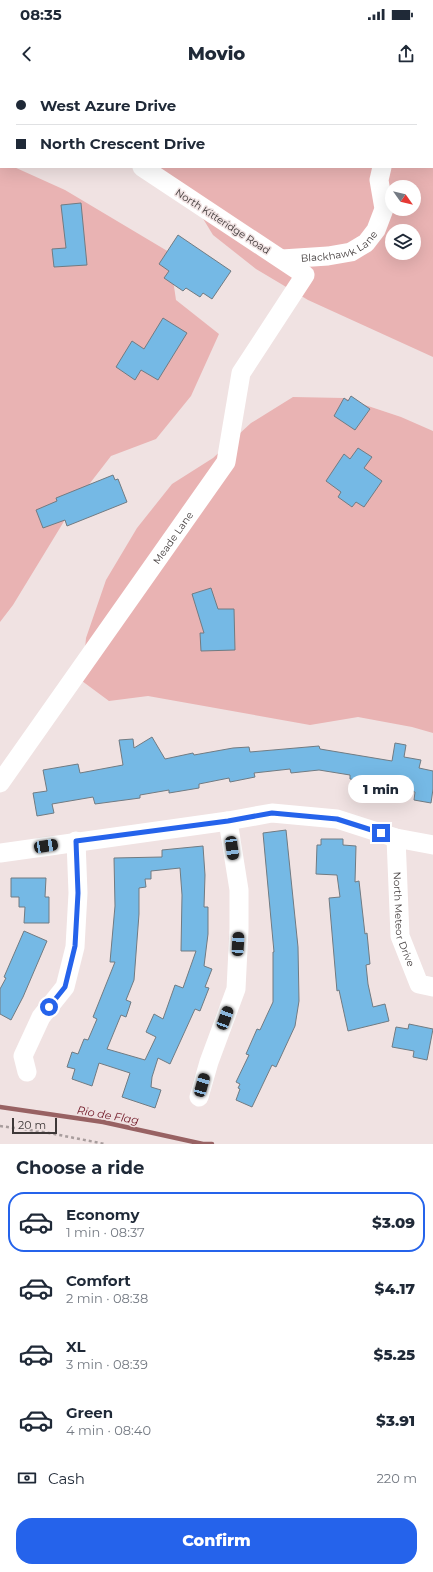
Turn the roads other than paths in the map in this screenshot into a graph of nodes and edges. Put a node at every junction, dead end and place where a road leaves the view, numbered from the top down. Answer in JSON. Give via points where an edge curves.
{"nodes":[{"id":1,"x":144,"y":168,"type":"edge"},
{"id":2,"x":382,"y":168,"type":"edge"},
{"id":3,"x":282,"y":260,"type":"junction"},
{"id":4,"x":304,"y":275,"type":"joint"},
{"id":5,"x":0,"y":783,"type":"edge"},
{"id":6,"x":228,"y":821,"type":"junction"},
{"id":7,"x":396,"y":838,"type":"junction"},
{"id":8,"x":76,"y":841,"type":"junction"},
{"id":9,"x":433,"y":845,"type":"edge"},
{"id":10,"x":0,"y":853,"type":"edge"},
{"id":11,"x":433,"y":987,"type":"edge"},
{"id":12,"x":27,"y":1072,"type":"dead end"},
{"id":13,"x":199,"y":1097,"type":"dead end"}],
"edges":[{"from":1,"to":3,"type":"street","name":"North Kitteridge Road"},
{"from":2,"to":3,"type":"street","name":"Blackhawk Lane","via":[[379,180],[384,209],[376,230],[366,243],[351,252]]},
{"from":3,"to":4,"type":"street","name":"North Kitteridge Road"},
{"from":4,"to":5,"type":"street","name":"Meade Lane","via":[[241,373],[226,462]]},
{"from":6,"to":7,"type":"street","via":[[272,813],[337,819]]},
{"from":6,"to":8,"type":"street"},
{"from":6,"to":13,"type":"street","via":[[238,890],[236,989]]},
{"from":7,"to":9,"type":"street"},
{"from":7,"to":11,"type":"street","name":"North Meteor Drive","via":[[400,936],[419,984]]},
{"from":8,"to":10,"type":"street"},
{"from":8,"to":12,"type":"street","via":[[78,893],[75,946],[65,987],[41,1017],[23,1056]]}]}
